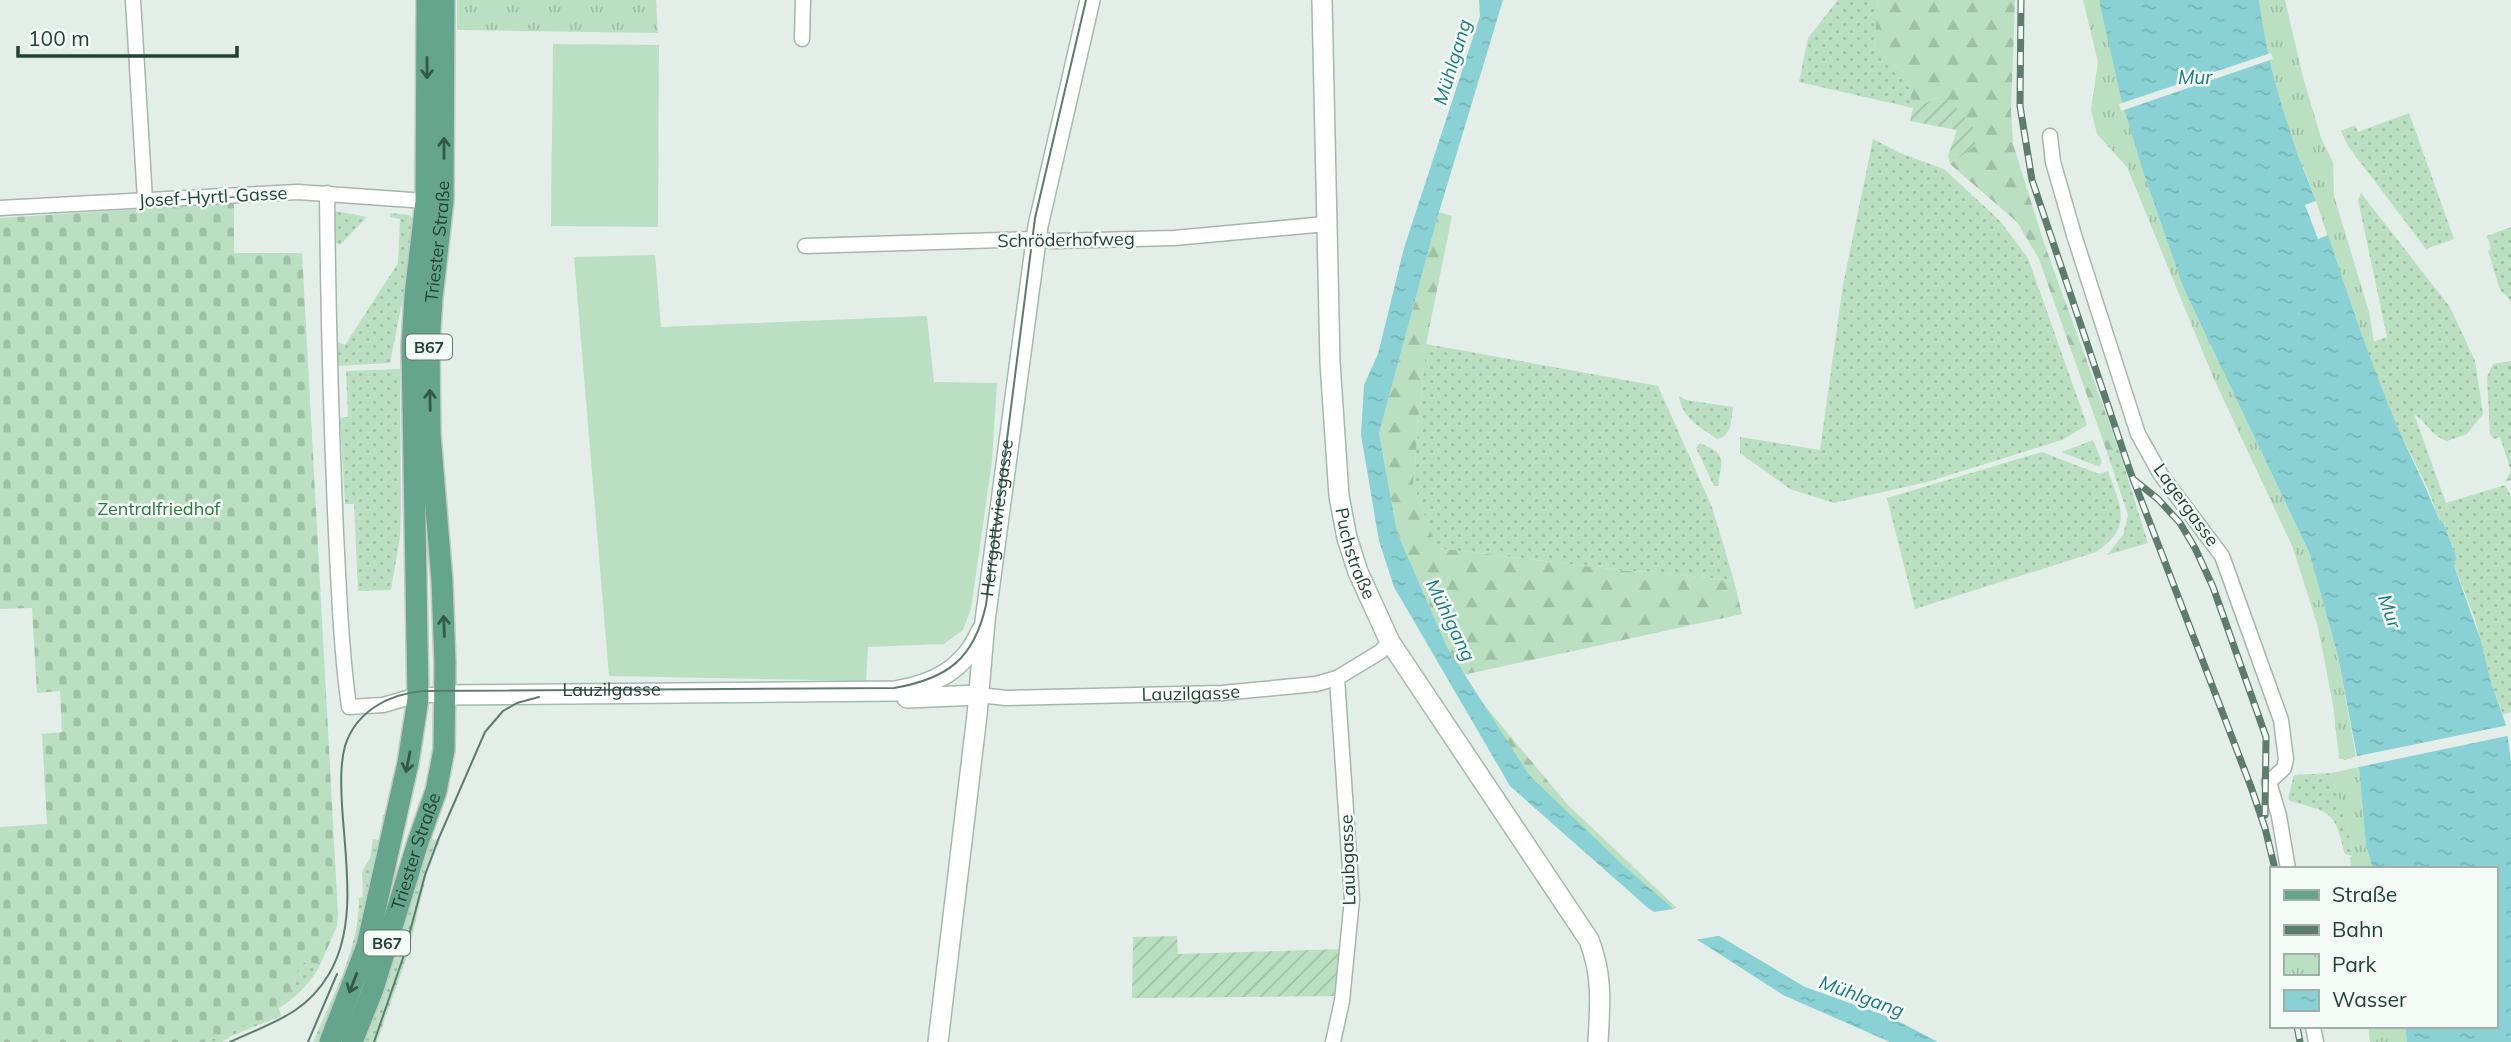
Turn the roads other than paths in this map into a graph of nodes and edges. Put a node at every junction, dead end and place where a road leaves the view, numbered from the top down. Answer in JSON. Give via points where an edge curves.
{"nodes":[{"id":1,"x":133,"y":0,"type":"edge"},
{"id":2,"x":427,"y":0,"type":"edge"},
{"id":3,"x":444,"y":0,"type":"edge"},
{"id":4,"x":803,"y":0,"type":"edge"},
{"id":5,"x":1090,"y":0,"type":"edge"},
{"id":6,"x":1322,"y":0,"type":"edge"},
{"id":7,"x":802,"y":39,"type":"dead end"},
{"id":8,"x":2050,"y":136,"type":"dead end"},
{"id":9,"x":327,"y":193,"type":"junction"},
{"id":10,"x":145,"y":200,"type":"junction"},
{"id":11,"x":426,"y":201,"type":"junction"},
{"id":12,"x":0,"y":208,"type":"edge"},
{"id":13,"x":1326,"y":224,"type":"junction"},
{"id":14,"x":1036,"y":239,"type":"junction"},
{"id":15,"x":805,"y":246,"type":"dead end"},
{"id":16,"x":985,"y":621,"type":"junction"},
{"id":17,"x":1390,"y":642,"type":"junction"},
{"id":18,"x":959,"y":665,"type":"junction"},
{"id":19,"x":1337,"y":678,"type":"junction"},
{"id":20,"x":862,"y":693,"type":"junction"},
{"id":21,"x":418,"y":695,"type":"junction"},
{"id":22,"x":444,"y":695,"type":"junction"},
{"id":23,"x":979,"y":695,"type":"junction"},
{"id":24,"x":2288,"y":867,"type":"edge"},
{"id":25,"x":330,"y":1042,"type":"edge"},
{"id":26,"x":352,"y":1042,"type":"edge"},
{"id":27,"x":938,"y":1042,"type":"edge"},
{"id":28,"x":1333,"y":1042,"type":"edge"},
{"id":29,"x":1598,"y":1042,"type":"edge"}],
"edges":[{"from":1,"to":10,"type":"street"},
{"from":2,"to":11,"type":"main road","name":"Triester Straße","number":"B67","one_way":true},
{"from":22,"to":3,"type":"main road","name":"Triester Straße","number":"B67","one_way":true,"via":[[429,344],[443,201]]},
{"from":4,"to":7,"type":"street"},
{"from":5,"to":14,"type":"street","name":"Herrgottwiesgasse"},
{"from":6,"to":13,"type":"street","name":"Puchstraße"},
{"from":8,"to":24,"type":"street","name":"Lagergasse","via":[[2074,235],[2138,434],[2161,475],[2222,556],[2281,720],[2286,759],[2284,768],[2269,782]]},
{"from":9,"to":10,"type":"street","name":"Josef-Hyrtl-Gasse"},
{"from":9,"to":11,"type":"street","name":"Josef-Hyrtl-Gasse"},
{"from":9,"to":21,"type":"street","via":[[331,434],[349,707],[383,705]]},
{"from":10,"to":12,"type":"street","name":"Josef-Hyrtl-Gasse"},
{"from":11,"to":21,"type":"main road","name":"Triester Straße","number":"B67","via":[[412,346]]},
{"from":13,"to":14,"type":"street","name":"Schröderhofweg","via":[[1174,238]]},
{"from":13,"to":17,"type":"street","name":"Puchstraße","via":[[1339,496],[1358,572]]},
{"from":14,"to":15,"type":"street","name":"Schröderhofweg"},
{"from":14,"to":16,"type":"street","name":"Herrgottwiesgasse"},
{"from":16,"to":18,"type":"street","name":"Lauzilgasse","via":[[972,650]]},
{"from":16,"to":23,"type":"street","name":"Herrgottwiesgasse"},
{"from":17,"to":19,"type":"street","name":"Lauzilgasse"},
{"from":17,"to":29,"type":"street","name":"Puchstraße","via":[[1589,940],[1601,991]]},
{"from":18,"to":20,"type":"street","name":"Lauzilgasse","via":[[919,687]]},
{"from":18,"to":23,"type":"street","via":[[970,671]]},
{"from":19,"to":23,"type":"street","name":"Lauzilgasse","via":[[1222,693]]},
{"from":19,"to":28,"type":"street","name":"Laubgasse","via":[[1352,900],[1342,1002]]},
{"from":20,"to":22,"type":"street","name":"Lauzilgasse"},
{"from":20,"to":23,"type":"street","name":"Lauzilgasse","via":[[890,698]]},
{"from":21,"to":22,"type":"street"},
{"from":21,"to":25,"type":"main road","name":"Triester Straße","number":"B67","one_way":true,"via":[[408,763],[367,946]]},
{"from":22,"to":26,"type":"main road","name":"Triester Straße","number":"B67","via":[[443,750],[436,792]]},
{"from":23,"to":27,"type":"street","name":"Herrgottwiesgasse"}]}
